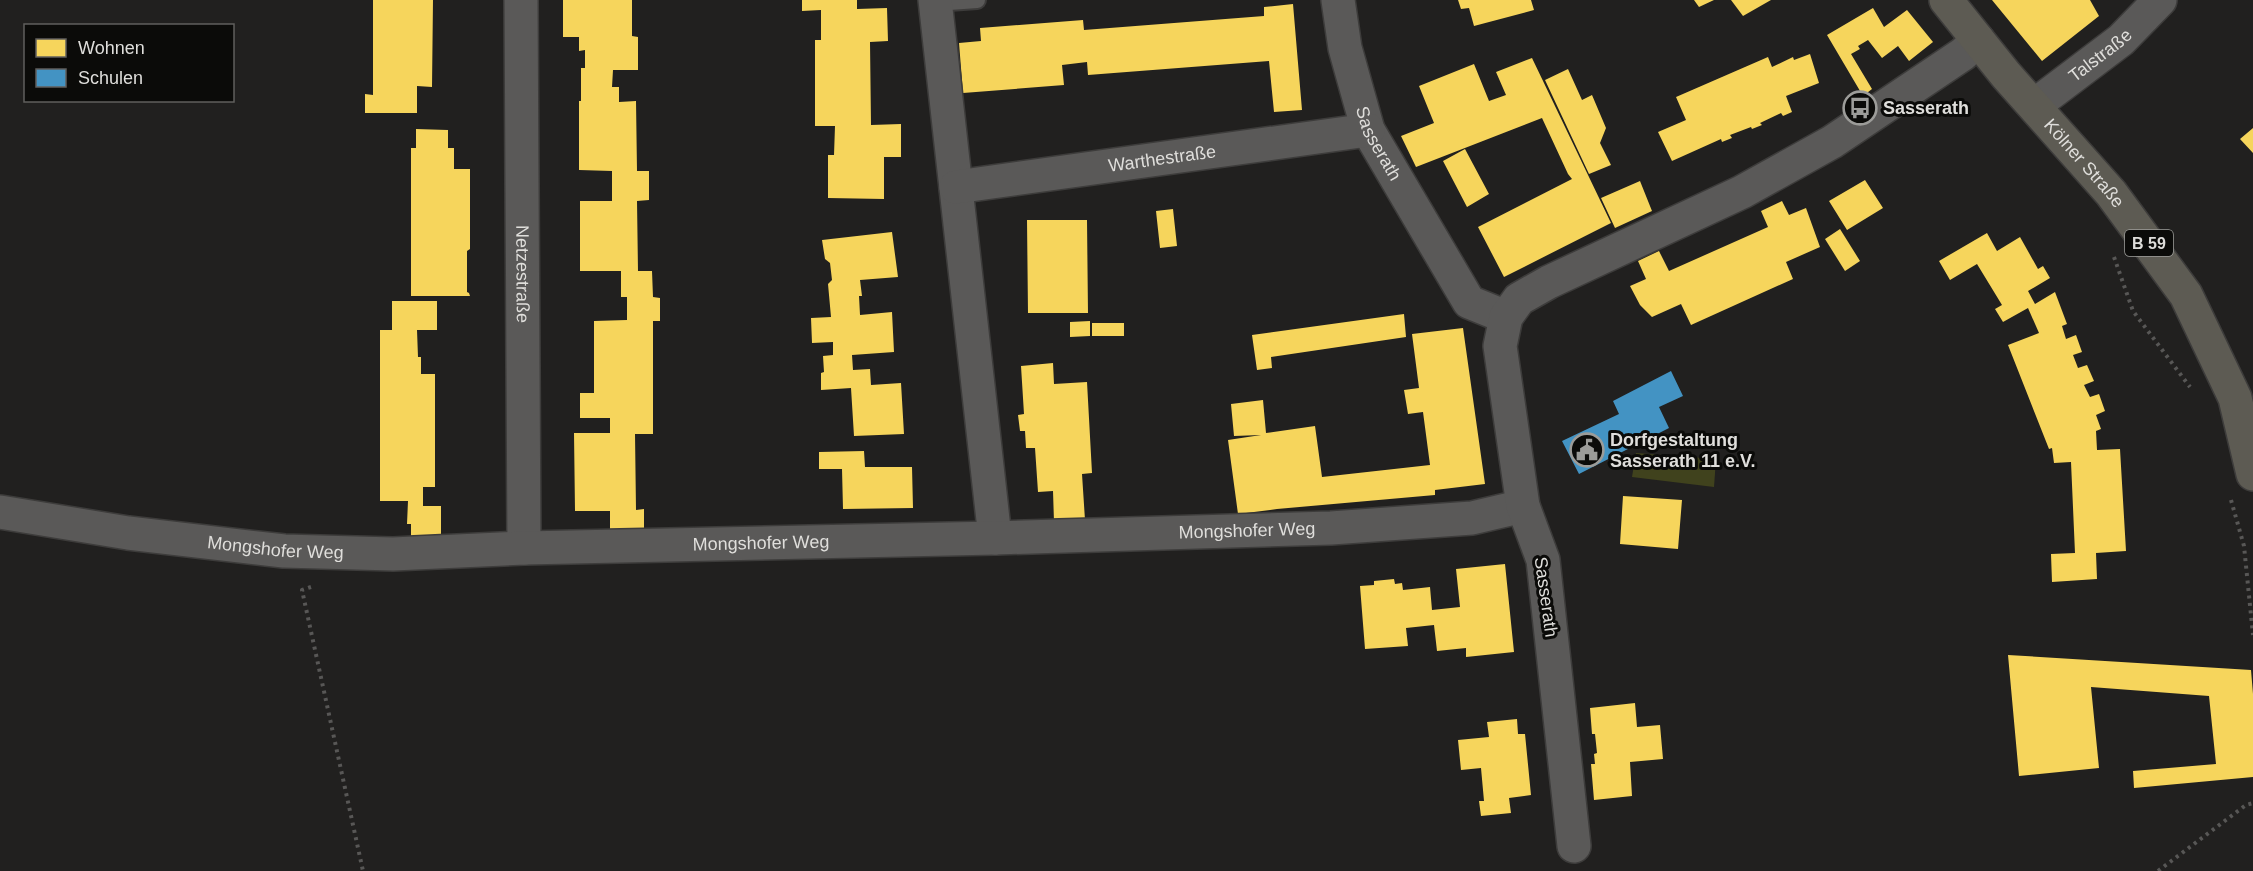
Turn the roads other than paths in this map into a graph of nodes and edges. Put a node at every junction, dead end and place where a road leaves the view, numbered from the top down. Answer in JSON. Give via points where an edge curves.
{"nodes":[{"id":1,"x":521,"y":0,"type":"edge"},
{"id":2,"x":977,"y":0,"type":"edge"},
{"id":3,"x":1338,"y":0,"type":"edge"},
{"id":4,"x":1946,"y":0,"type":"edge"},
{"id":5,"x":2160,"y":0,"type":"edge"},
{"id":6,"x":935,"y":2,"type":"edge"},
{"id":7,"x":1978,"y":40,"type":"junction"},
{"id":8,"x":2035,"y":105,"type":"junction"},
{"id":9,"x":1368,"y":130,"type":"junction"},
{"id":10,"x":956,"y":187,"type":"junction"},
{"id":11,"x":1506,"y":317,"type":"junction"},
{"id":12,"x":2244,"y":397,"type":"edge"},
{"id":13,"x":2240,"y":482,"type":"edge"},
{"id":14,"x":1523,"y":506,"type":"junction"},
{"id":15,"x":0,"y":512,"type":"edge"},
{"id":16,"x":995,"y":538,"type":"junction"},
{"id":17,"x":524,"y":548,"type":"junction"},
{"id":18,"x":1574,"y":846,"type":"dead end"}],
"edges":[{"from":1,"to":17,"type":"street","name":"Netzestraße"},
{"from":2,"to":6,"type":"lane"},
{"from":3,"to":9,"type":"street","name":"Sasserath","via":[[1345,48]]},
{"from":4,"to":7,"type":"main road","name":"Kölner Straße","number":"B 59"},
{"from":5,"to":8,"type":"street","name":"Talstraße","via":[[2121,40]]},
{"from":6,"to":10,"type":"street"},
{"from":7,"to":8,"type":"main road","name":"Kölner Straße","number":"B 59"},
{"from":7,"to":11,"type":"street","via":[[1832,142],[1742,192],[1549,282],[1519,299]]},
{"from":8,"to":12,"type":"main road","name":"Kölner Straße","number":"B 59","via":[[2111,193],[2186,295]]},
{"from":9,"to":10,"type":"street","name":"Warthestraße"},
{"from":9,"to":11,"type":"street","name":"Sasserath","via":[[1469,302]]},
{"from":10,"to":16,"type":"street"},
{"from":11,"to":14,"type":"street","name":"Sasserath","via":[[1500,346]]},
{"from":12,"to":13,"type":"main road","name":"Kölner Straße","number":"B 59"},
{"from":14,"to":16,"type":"street","name":"Mongshofer Weg","via":[[1472,518],[1331,528]]},
{"from":14,"to":18,"type":"street","name":"Sasserath","via":[[1543,560]]},
{"from":15,"to":17,"type":"street","name":"Mongshofer Weg","via":[[128,534],[285,551],[393,554]]},
{"from":16,"to":17,"type":"street","name":"Mongshofer Weg"}]}
